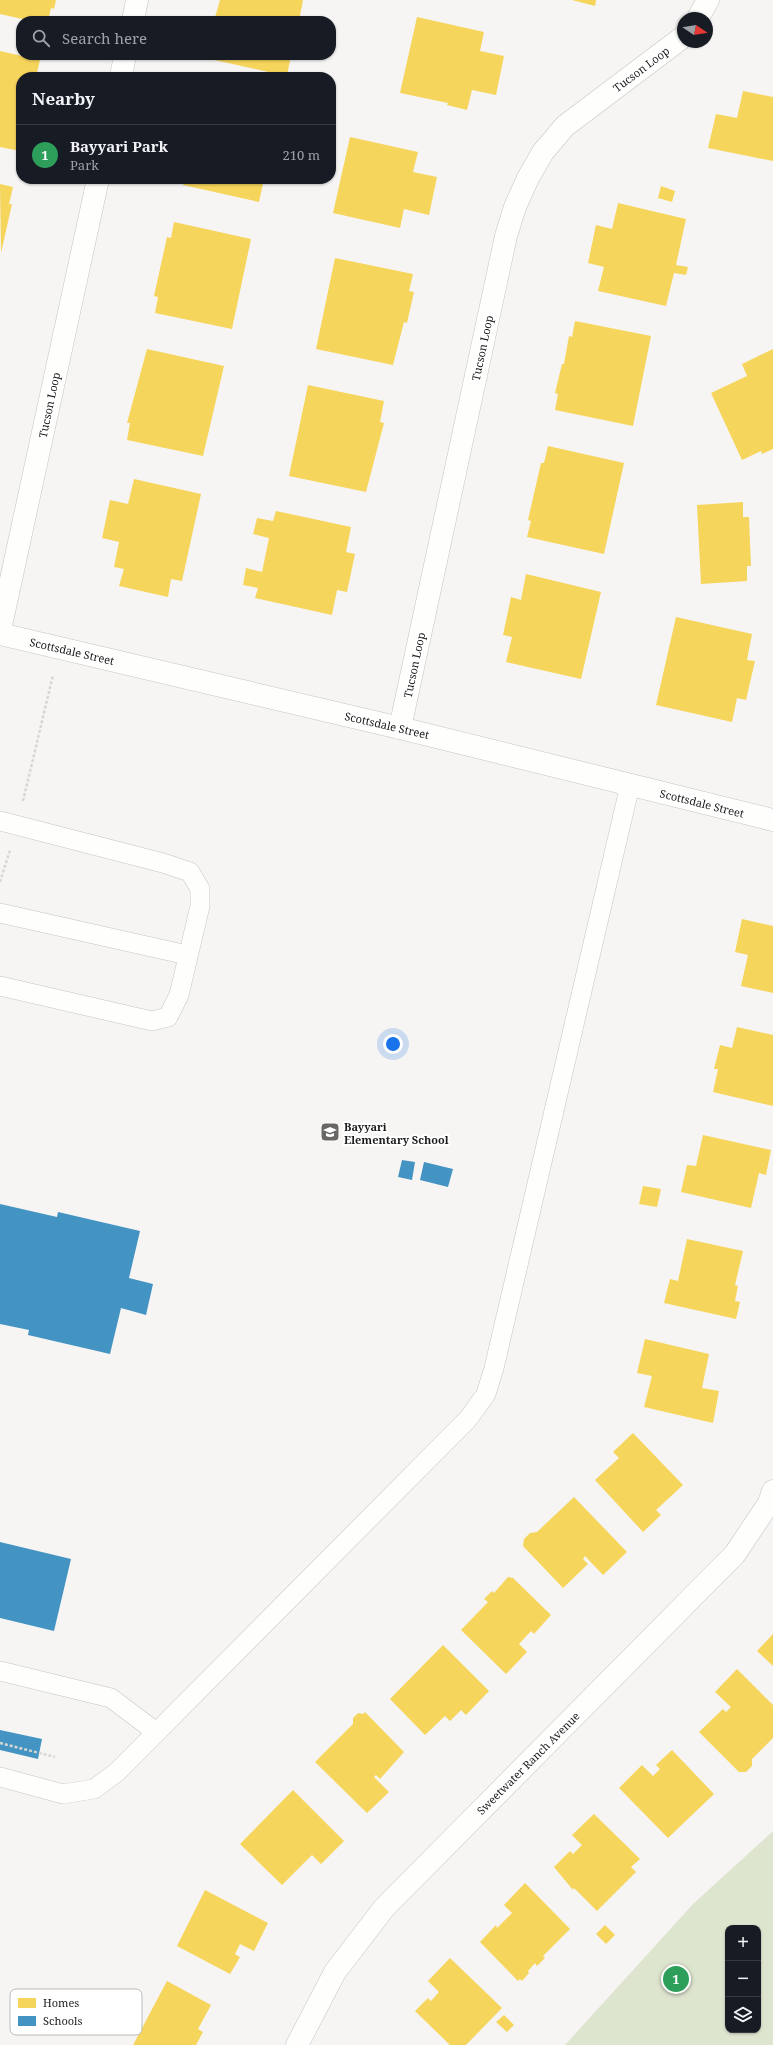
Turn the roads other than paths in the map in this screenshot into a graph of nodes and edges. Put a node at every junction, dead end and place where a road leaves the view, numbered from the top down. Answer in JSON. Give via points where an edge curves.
{"nodes":[{"id":1,"x":137,"y":0,"type":"edge"},
{"id":2,"x":708,"y":0,"type":"edge"},
{"id":3,"x":701,"y":12,"type":"edge"},
{"id":4,"x":134,"y":16,"type":"edge"},
{"id":5,"x":677,"y":42,"type":"edge"},
{"id":6,"x":124,"y":60,"type":"edge"},
{"id":7,"x":122,"y":72,"type":"edge"},
{"id":8,"x":97,"y":184,"type":"edge"},
{"id":9,"x":0,"y":630,"type":"edge"},
{"id":10,"x":0,"y":634,"type":"edge"},
{"id":11,"x":400,"y":728,"type":"junction"},
{"id":12,"x":630,"y":785,"type":"junction"},
{"id":13,"x":773,"y":820,"type":"edge"},
{"id":14,"x":8,"y":823,"type":"edge"},
{"id":15,"x":0,"y":913,"type":"edge"},
{"id":16,"x":187,"y":955,"type":"junction"},
{"id":17,"x":0,"y":986,"type":"edge"},
{"id":18,"x":773,"y":1491,"type":"edge"},
{"id":19,"x":0,"y":1671,"type":"edge"},
{"id":20,"x":156,"y":1732,"type":"junction"},
{"id":21,"x":0,"y":1777,"type":"edge"},
{"id":22,"x":297,"y":2045,"type":"edge"}],
"edges":[{"from":1,"to":4,"type":"street"},
{"from":2,"to":3,"type":"street"},
{"from":5,"to":11,"type":"street","name":"Tucson Loop","via":[[565,126],[543,152],[515,207],[506,236]]},
{"from":6,"to":7,"type":"street"},
{"from":8,"to":9,"type":"street","name":"Tucson Loop"},
{"from":10,"to":11,"type":"street","name":"Scottsdale Street"},
{"from":11,"to":12,"type":"street","name":"Scottsdale Street"},
{"from":12,"to":13,"type":"street","name":"Scottsdale Street"},
{"from":12,"to":20,"type":"lane","via":[[486,1394],[468,1419]]},
{"from":14,"to":16,"type":"lane","via":[[190,872],[200,889],[200,906]]},
{"from":15,"to":16,"type":"lane"},
{"from":16,"to":17,"type":"lane","via":[[179,995],[168,1017],[152,1021]]},
{"from":18,"to":22,"type":"street","name":"Sweetwater Ranch Avenue","via":[[769,1502],[735,1554],[384,1908],[335,1972]]},
{"from":19,"to":20,"type":"lane","via":[[112,1698]]},
{"from":20,"to":21,"type":"lane","via":[[117,1772],[94,1790],[62,1794]]}]}
